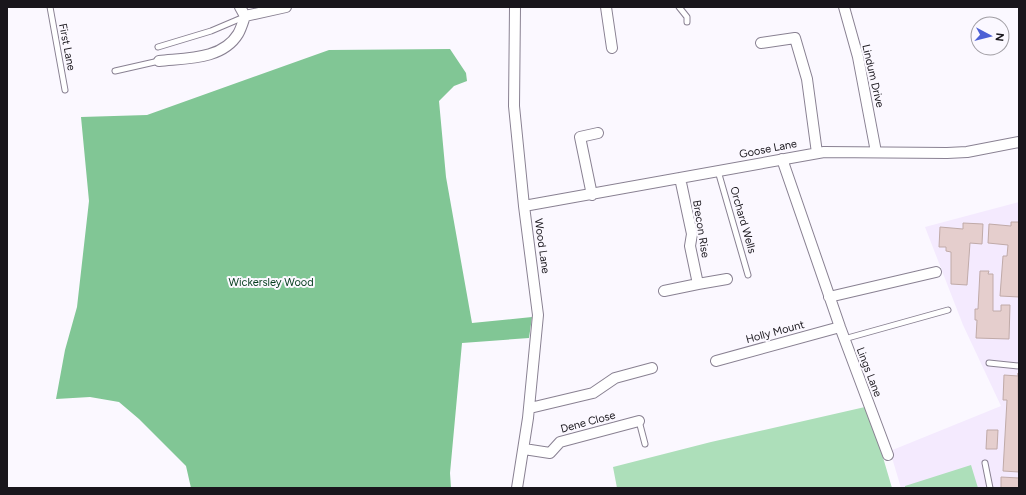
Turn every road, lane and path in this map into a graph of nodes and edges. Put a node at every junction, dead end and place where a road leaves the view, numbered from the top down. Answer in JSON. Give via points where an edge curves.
{"nodes":[{"id":1,"x":50,"y":7,"type":"edge"},
{"id":2,"x":240,"y":7,"type":"edge"},
{"id":3,"x":286,"y":7,"type":"edge"},
{"id":4,"x":514,"y":7,"type":"edge"},
{"id":5,"x":606,"y":7,"type":"edge"},
{"id":6,"x":679,"y":7,"type":"edge"},
{"id":7,"x":844,"y":7,"type":"edge"},
{"id":8,"x":245,"y":16,"type":"junction"},
{"id":9,"x":687,"y":22,"type":"dead end"},
{"id":10,"x":761,"y":43,"type":"dead end"},
{"id":11,"x":158,"y":47,"type":"dead end"},
{"id":12,"x":612,"y":48,"type":"dead end"},
{"id":13,"x":159,"y":61,"type":"joint"},
{"id":14,"x":115,"y":71,"type":"dead end"},
{"id":15,"x":65,"y":90,"type":"dead end"},
{"id":16,"x":598,"y":134,"type":"dead end"},
{"id":17,"x":1019,"y":142,"type":"edge"},
{"id":18,"x":876,"y":152,"type":"junction"},
{"id":19,"x":817,"y":153,"type":"junction"},
{"id":20,"x":782,"y":159,"type":"junction"},
{"id":21,"x":718,"y":171,"type":"junction"},
{"id":22,"x":680,"y":178,"type":"junction"},
{"id":23,"x":592,"y":195,"type":"junction"},
{"id":24,"x":524,"y":206,"type":"junction"},
{"id":25,"x":936,"y":272,"type":"dead end"},
{"id":26,"x":748,"y":275,"type":"dead end"},
{"id":27,"x":727,"y":279,"type":"dead end"},
{"id":28,"x":698,"y":284,"type":"junction"},
{"id":29,"x":664,"y":291,"type":"dead end"},
{"id":30,"x":829,"y":297,"type":"junction"},
{"id":31,"x":948,"y":310,"type":"dead end"},
{"id":32,"x":840,"y":327,"type":"junction"},
{"id":33,"x":844,"y":339,"type":"junction"},
{"id":34,"x":716,"y":361,"type":"dead end"},
{"id":35,"x":989,"y":363,"type":"dead end"},
{"id":36,"x":1019,"y":366,"type":"edge"},
{"id":37,"x":652,"y":368,"type":"dead end"},
{"id":38,"x":530,"y":408,"type":"junction"},
{"id":39,"x":639,"y":421,"type":"joint"},
{"id":40,"x":645,"y":444,"type":"dead end"},
{"id":41,"x":524,"y":449,"type":"junction"},
{"id":42,"x":888,"y":455,"type":"dead end"},
{"id":43,"x":985,"y":463,"type":"dead end"},
{"id":44,"x":517,"y":488,"type":"edge"},
{"id":45,"x":990,"y":488,"type":"edge"}],
"edges":[{"from":1,"to":15,"type":"lane","name":"First Lane"},
{"from":2,"to":8,"type":"street"},
{"from":3,"to":8,"type":"street"},
{"from":4,"to":24,"type":"street","name":"Wood Lane","via":[[514,106]]},
{"from":5,"to":12,"type":"street"},
{"from":6,"to":9,"type":"lane"},
{"from":7,"to":18,"type":"street","name":"Lindum Drive","via":[[858,57]]},
{"from":8,"to":11,"type":"lane","via":[[211,31]]},
{"from":8,"to":13,"type":"street","via":[[238,34],[226,46],[211,55]]},
{"from":10,"to":19,"type":"street","via":[[795,38],[807,79]]},
{"from":13,"to":14,"type":"lane"},
{"from":16,"to":23,"type":"street","via":[[580,137]]},
{"from":17,"to":18,"type":"street","name":"Goose Lane","via":[[967,152]]},
{"from":18,"to":19,"type":"street","name":"Goose Lane"},
{"from":19,"to":20,"type":"street","name":"Goose Lane"},
{"from":20,"to":21,"type":"street","name":"Goose Lane"},
{"from":20,"to":30,"type":"street","name":"Lings Lane"},
{"from":21,"to":22,"type":"street","name":"Goose Lane"},
{"from":21,"to":26,"type":"lane","name":"Orchard Wells"},
{"from":22,"to":23,"type":"street","name":"Goose Lane"},
{"from":22,"to":28,"type":"street","name":"Brecon Rise","via":[[692,234],[690,246]]},
{"from":23,"to":24,"type":"street","name":"Goose Lane"},
{"from":24,"to":38,"type":"street","name":"Wood Lane","via":[[538,315]]},
{"from":25,"to":30,"type":"street"},
{"from":27,"to":28,"type":"street"},
{"from":28,"to":29,"type":"street"},
{"from":30,"to":32,"type":"street","name":"Lings Lane"},
{"from":31,"to":33,"type":"lane"},
{"from":32,"to":33,"type":"street","name":"Lings Lane"},
{"from":32,"to":34,"type":"street","name":"Holly Mount"},
{"from":33,"to":42,"type":"street","name":"Lings Lane"},
{"from":35,"to":36,"type":"lane"},
{"from":37,"to":38,"type":"street","via":[[615,378],[593,393]]},
{"from":38,"to":41,"type":"street","name":"Wood Lane"},
{"from":39,"to":40,"type":"lane"},
{"from":39,"to":41,"type":"street","name":"Dene Close","via":[[560,442],[550,453]]},
{"from":41,"to":44,"type":"street","name":"Wood Lane"},
{"from":43,"to":45,"type":"lane"}]}
